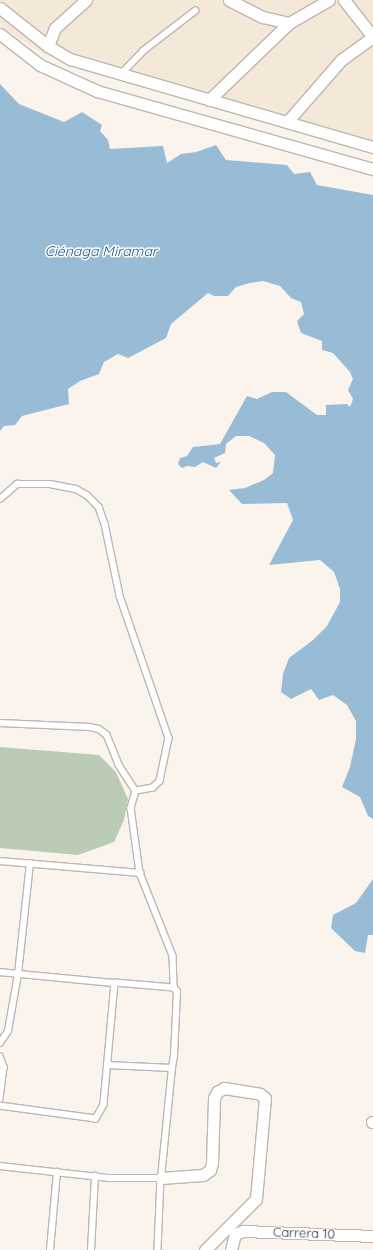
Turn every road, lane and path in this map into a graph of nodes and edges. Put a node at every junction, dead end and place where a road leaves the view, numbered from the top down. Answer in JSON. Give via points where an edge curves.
{"nodes":[{"id":1,"x":86,"y":0,"type":"edge"},
{"id":2,"x":229,"y":0,"type":"edge"},
{"id":3,"x":329,"y":0,"type":"edge"},
{"id":4,"x":344,"y":0,"type":"edge"},
{"id":5,"x":0,"y":8,"type":"edge"},
{"id":6,"x":195,"y":11,"type":"dead end"},
{"id":7,"x":289,"y":23,"type":"junction"},
{"id":8,"x":0,"y":34,"type":"edge"},
{"id":9,"x":373,"y":37,"type":"edge"},
{"id":10,"x":48,"y":46,"type":"junction"},
{"id":11,"x":120,"y":74,"type":"junction"},
{"id":12,"x":209,"y":100,"type":"junction"},
{"id":13,"x":287,"y":122,"type":"junction"},
{"id":14,"x":373,"y":147,"type":"edge"},
{"id":15,"x":373,"y":168,"type":"edge"},
{"id":16,"x":0,"y":499,"type":"edge"},
{"id":17,"x":0,"y":723,"type":"edge"},
{"id":18,"x":136,"y":791,"type":"junction"},
{"id":19,"x":0,"y":861,"type":"edge"},
{"id":20,"x":30,"y":864,"type":"junction"},
{"id":21,"x":140,"y":873,"type":"junction"},
{"id":22,"x":0,"y":972,"type":"edge"},
{"id":23,"x":18,"y":974,"type":"junction"},
{"id":24,"x":115,"y":983,"type":"junction"},
{"id":25,"x":174,"y":988,"type":"junction"},
{"id":26,"x":0,"y":1043,"type":"edge"},
{"id":27,"x":0,"y":1056,"type":"edge"},
{"id":28,"x":107,"y":1065,"type":"junction"},
{"id":29,"x":172,"y":1068,"type":"junction"},
{"id":30,"x":0,"y":1099,"type":"edge"},
{"id":31,"x":0,"y":1106,"type":"edge"},
{"id":32,"x":0,"y":1166,"type":"edge"},
{"id":33,"x":57,"y":1172,"type":"junction"},
{"id":34,"x":95,"y":1176,"type":"junction"},
{"id":35,"x":161,"y":1178,"type":"junction"},
{"id":36,"x":373,"y":1236,"type":"edge"},
{"id":37,"x":50,"y":1250,"type":"edge"},
{"id":38,"x":92,"y":1250,"type":"edge"},
{"id":39,"x":158,"y":1250,"type":"edge"},
{"id":40,"x":205,"y":1250,"type":"edge"},
{"id":41,"x":231,"y":1250,"type":"edge"}],
"edges":[{"from":1,"to":10,"type":"street","via":[[55,28]]},
{"from":2,"to":7,"type":"street","via":[[263,16]]},
{"from":3,"to":7,"type":"street"},
{"from":4,"to":9,"type":"street"},
{"from":5,"to":10,"type":"street"},
{"from":6,"to":11,"type":"lane","via":[[142,51]]},
{"from":7,"to":12,"type":"street"},
{"from":8,"to":15,"type":"street","via":[[40,65],[97,91]]},
{"from":9,"to":13,"type":"street","via":[[341,60]]},
{"from":10,"to":11,"type":"street","via":[[70,59]]},
{"from":11,"to":12,"type":"street"},
{"from":12,"to":13,"type":"street"},
{"from":13,"to":14,"type":"street"},
{"from":16,"to":18,"type":"lane","via":[[17,484],[50,484],[76,489],[99,507],[120,596],[140,658],[164,718],[168,738],[160,781],[153,788]]},
{"from":17,"to":18,"type":"lane","via":[[56,724],[99,729],[107,735],[119,765]]},
{"from":18,"to":21,"type":"lane","via":[[131,808]]},
{"from":19,"to":20,"type":"lane"},
{"from":20,"to":21,"type":"lane"},
{"from":20,"to":23,"type":"lane"},
{"from":21,"to":25,"type":"lane","via":[[173,956]]},
{"from":22,"to":23,"type":"lane"},
{"from":23,"to":24,"type":"lane"},
{"from":23,"to":26,"type":"lane","via":[[8,1031]]},
{"from":24,"to":25,"type":"lane"},
{"from":24,"to":28,"type":"lane"},
{"from":25,"to":29,"type":"lane","via":[[177,992]]},
{"from":27,"to":30,"type":"lane","via":[[4,1067]]},
{"from":28,"to":29,"type":"lane"},
{"from":28,"to":31,"type":"lane","via":[[104,1105],[96,1119]]},
{"from":29,"to":35,"type":"lane"},
{"from":32,"to":33,"type":"lane"},
{"from":33,"to":34,"type":"lane"},
{"from":33,"to":37,"type":"lane"},
{"from":34,"to":35,"type":"lane"},
{"from":34,"to":38,"type":"lane"},
{"from":35,"to":39,"type":"lane"},
{"from":35,"to":40,"type":"street","via":[[203,1174],[210,1170],[214,1098],[217,1092],[224,1088],[260,1094],[265,1098],[256,1199]]},
{"from":36,"to":41,"type":"street","name":"Carrera 10","via":[[243,1231],[235,1234]]}]}
